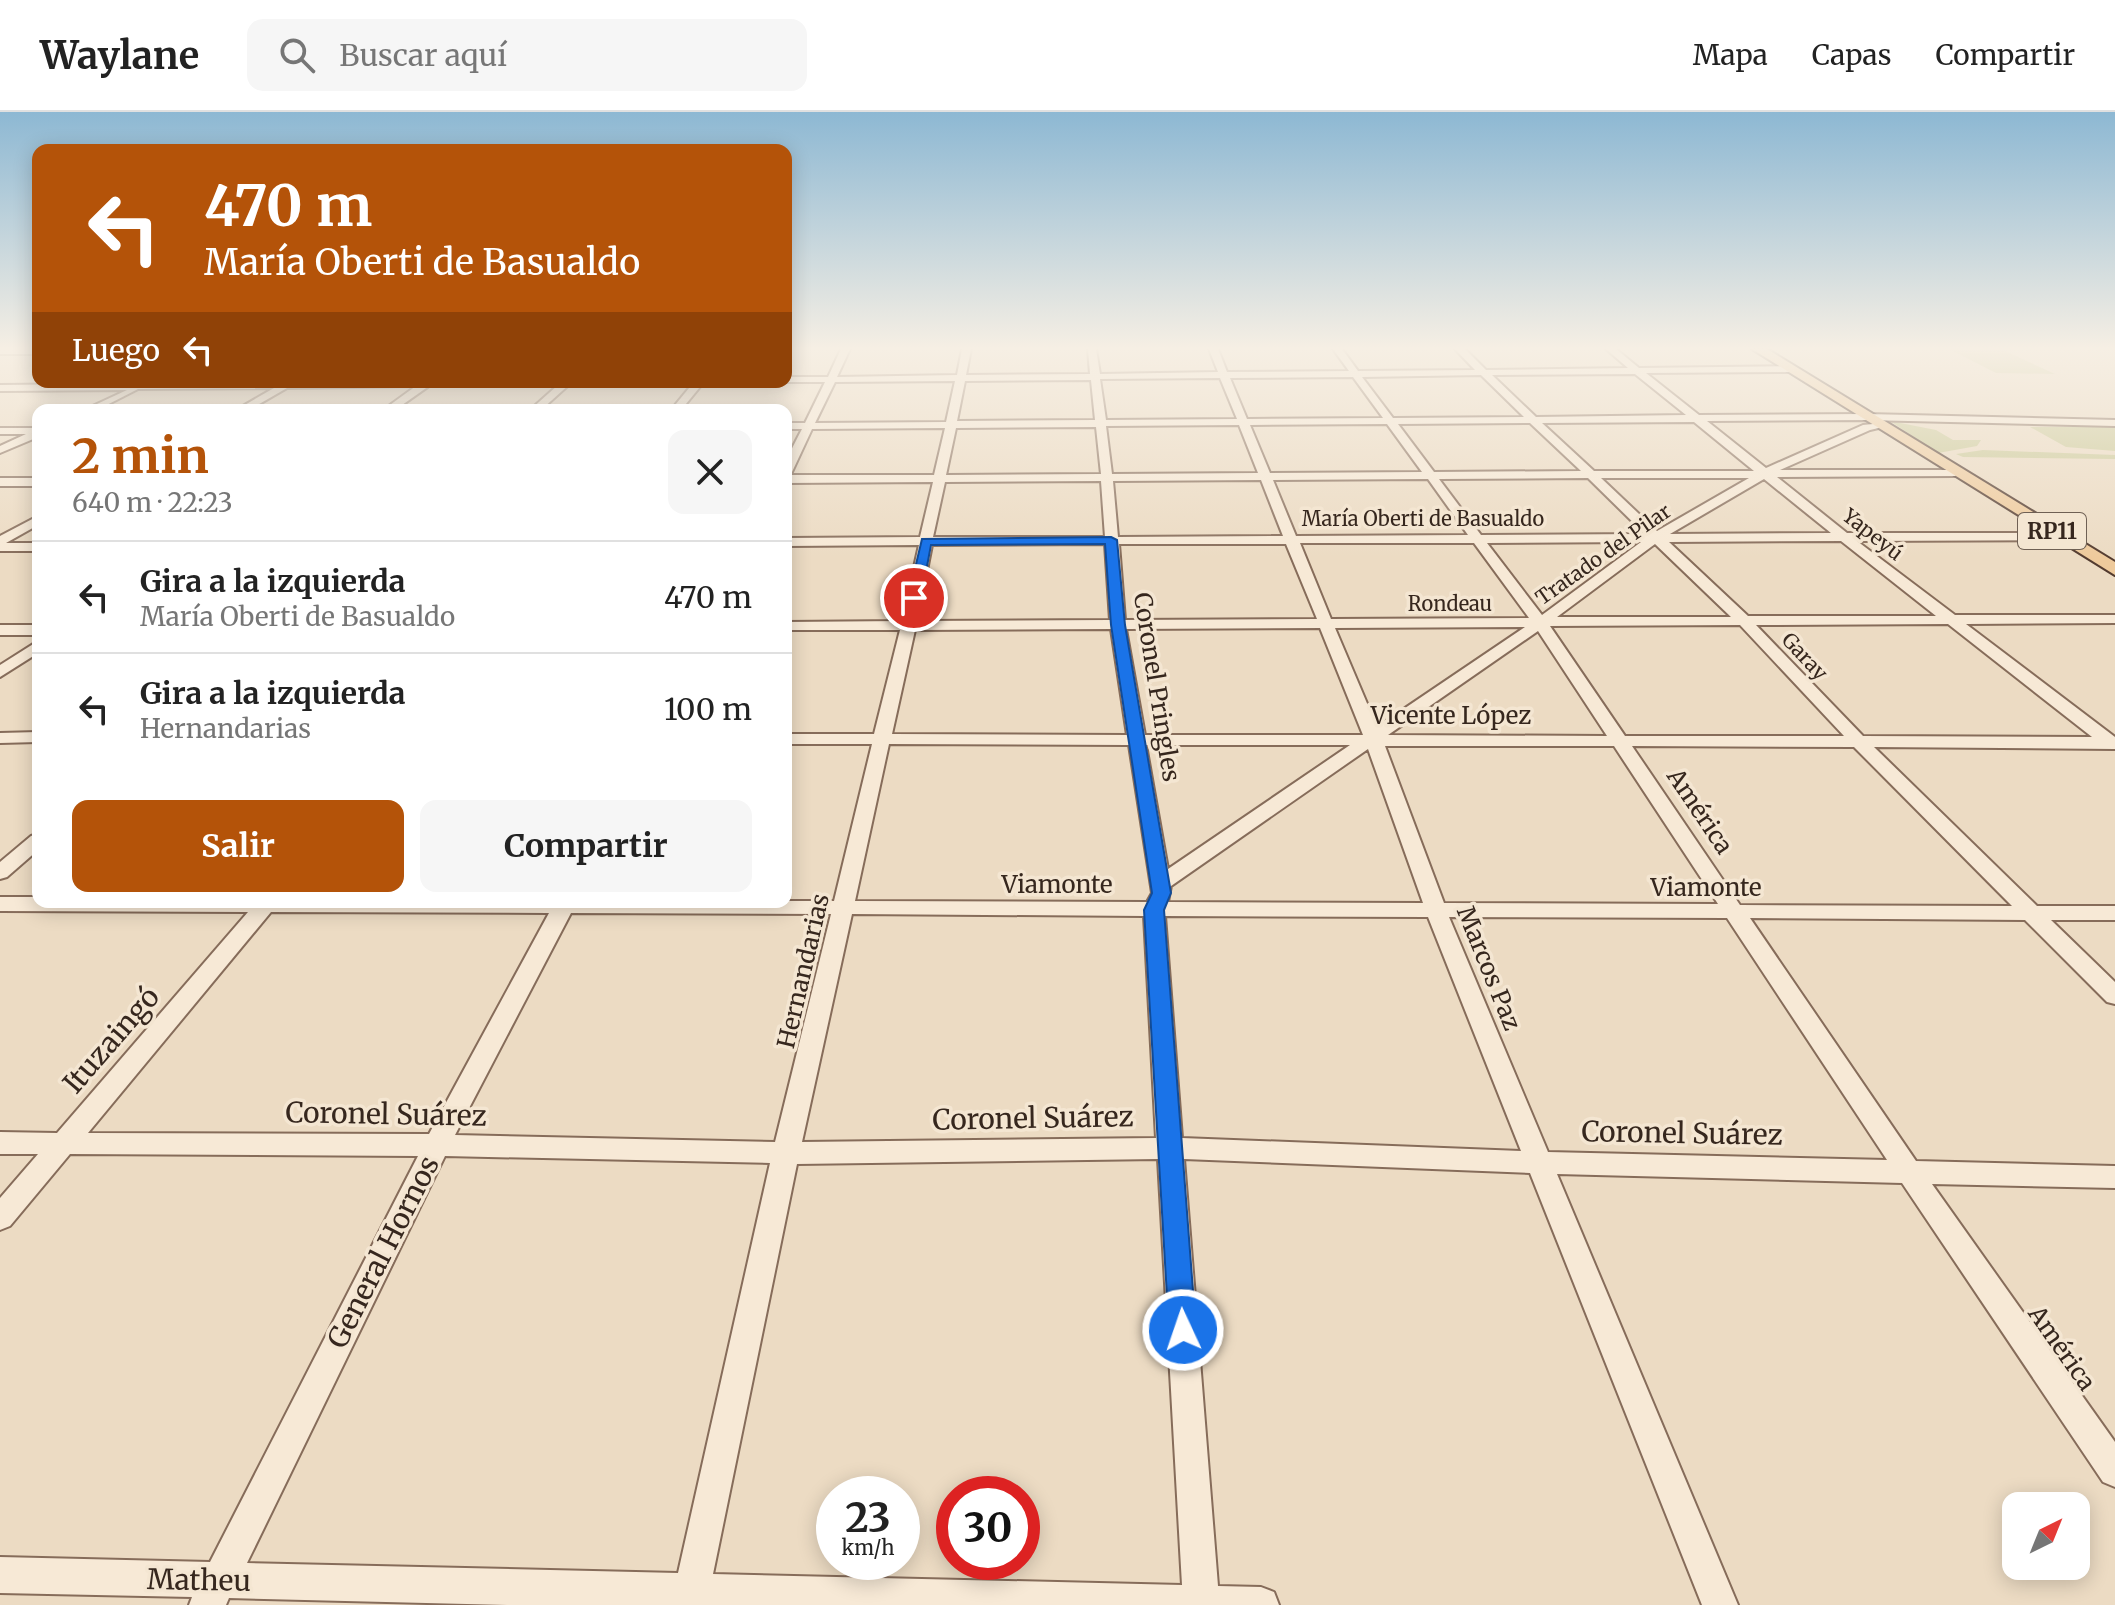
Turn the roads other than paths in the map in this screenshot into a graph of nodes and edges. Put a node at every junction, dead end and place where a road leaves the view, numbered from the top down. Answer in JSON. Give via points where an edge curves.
{"nodes":[{"id":1,"x":812,"y":419,"type":"edge"},
{"id":2,"x":951,"y":419,"type":"edge"},
{"id":3,"x":1100,"y":419,"type":"edge"},
{"id":4,"x":1241,"y":419,"type":"edge"},
{"id":5,"x":1389,"y":419,"type":"edge"},
{"id":6,"x":1532,"y":419,"type":"edge"},
{"id":7,"x":1697,"y":420,"type":"junction"},
{"id":8,"x":1877,"y":420,"type":"junction"},
{"id":9,"x":1535,"y":421,"type":"junction"},
{"id":10,"x":2115,"y":421,"type":"edge"},
{"id":11,"x":1391,"y":422,"type":"junction"},
{"id":12,"x":1243,"y":423,"type":"junction"},
{"id":13,"x":1101,"y":424,"type":"junction"},
{"id":14,"x":950,"y":425,"type":"junction"},
{"id":15,"x":792,"y":426,"type":"edge"},
{"id":16,"x":808,"y":426,"type":"junction"},
{"id":17,"x":0,"y":431,"type":"edge"},
{"id":18,"x":32,"y":432,"type":"edge"},
{"id":19,"x":32,"y":435,"type":"edge"},
{"id":20,"x":0,"y":450,"type":"edge"},
{"id":21,"x":792,"y":459,"type":"edge"},
{"id":22,"x":1765,"y":473,"type":"junction"},
{"id":23,"x":1955,"y":473,"type":"junction"},
{"id":24,"x":1591,"y":474,"type":"junction"},
{"id":25,"x":1431,"y":475,"type":"junction"},
{"id":26,"x":1265,"y":476,"type":"junction"},
{"id":27,"x":1107,"y":477,"type":"junction"},
{"id":28,"x":939,"y":478,"type":"junction"},
{"id":29,"x":792,"y":479,"type":"edge"},
{"id":30,"x":0,"y":482,"type":"edge"},
{"id":31,"x":32,"y":482,"type":"edge"},
{"id":32,"x":1989,"y":491,"type":"junction"},
{"id":33,"x":32,"y":523,"type":"edge"},
{"id":34,"x":2061,"y":536,"type":"junction"},
{"id":35,"x":1656,"y":537,"type":"junction"},
{"id":36,"x":1477,"y":538,"type":"junction"},
{"id":37,"x":1845,"y":538,"type":"junction"},
{"id":38,"x":1291,"y":539,"type":"junction"},
{"id":39,"x":1111,"y":540,"type":"junction"},
{"id":40,"x":0,"y":541,"type":"edge"},
{"id":41,"x":926,"y":541,"type":"junction"},
{"id":42,"x":792,"y":542,"type":"edge"},
{"id":43,"x":0,"y":547,"type":"edge"},
{"id":44,"x":32,"y":547,"type":"edge"},
{"id":45,"x":2115,"y":570,"type":"edge"},
{"id":46,"x":2115,"y":619,"type":"edge"},
{"id":47,"x":1952,"y":620,"type":"junction"},
{"id":48,"x":1744,"y":621,"type":"junction"},
{"id":49,"x":1540,"y":623,"type":"junction"},
{"id":50,"x":1324,"y":624,"type":"junction"},
{"id":51,"x":1118,"y":625,"type":"junction"},
{"id":52,"x":792,"y":626,"type":"edge"},
{"id":53,"x":908,"y":626,"type":"junction"},
{"id":54,"x":0,"y":630,"type":"edge"},
{"id":55,"x":32,"y":630,"type":"edge"},
{"id":56,"x":32,"y":650,"type":"edge"},
{"id":57,"x":0,"y":672,"type":"edge"},
{"id":58,"x":32,"y":737,"type":"edge"},
{"id":59,"x":0,"y":738,"type":"edge"},
{"id":60,"x":1373,"y":738,"type":"junction"},
{"id":61,"x":792,"y":739,"type":"edge"},
{"id":62,"x":883,"y":739,"type":"junction"},
{"id":63,"x":1856,"y":739,"type":"junction"},
{"id":64,"x":1139,"y":740,"type":"junction"},
{"id":65,"x":1620,"y":740,"type":"junction"},
{"id":66,"x":2113,"y":743,"type":"edge"},
{"id":67,"x":32,"y":845,"type":"edge"},
{"id":68,"x":0,"y":873,"type":"edge"},
{"id":69,"x":1160,"y":884,"type":"junction"},
{"id":70,"x":0,"y":904,"type":"edge"},
{"id":71,"x":32,"y":904,"type":"edge"},
{"id":72,"x":263,"y":908,"type":"edge"},
{"id":73,"x":563,"y":908,"type":"edge"},
{"id":74,"x":704,"y":908,"type":"edge"},
{"id":75,"x":845,"y":910,"type":"junction"},
{"id":76,"x":1154,"y":910,"type":"junction"},
{"id":77,"x":1437,"y":913,"type":"junction"},
{"id":78,"x":1738,"y":913,"type":"junction"},
{"id":79,"x":2031,"y":913,"type":"junction"},
{"id":80,"x":2115,"y":913,"type":"edge"},
{"id":81,"x":2115,"y":996,"type":"edge"},
{"id":82,"x":0,"y":1143,"type":"edge"},
{"id":83,"x":62,"y":1144,"type":"junction"},
{"id":84,"x":437,"y":1145,"type":"junction"},
{"id":85,"x":1171,"y":1148,"type":"junction"},
{"id":86,"x":786,"y":1153,"type":"junction"},
{"id":87,"x":1541,"y":1163,"type":"junction"},
{"id":88,"x":1907,"y":1169,"type":"junction"},
{"id":89,"x":2115,"y":1177,"type":"edge"},
{"id":90,"x":0,"y":1218,"type":"edge"},
{"id":91,"x":2115,"y":1470,"type":"edge"},
{"id":92,"x":0,"y":1575,"type":"edge"},
{"id":93,"x":213,"y":1592,"type":"edge"},
{"id":94,"x":690,"y":1598,"type":"edge"},
{"id":95,"x":1201,"y":1604,"type":"edge"},
{"id":96,"x":1261,"y":1605,"type":"edge"},
{"id":97,"x":1720,"y":1605,"type":"edge"}],
"edges":[{"from":1,"to":16,"type":"street"},
{"from":2,"to":14,"type":"street","name":"Hernandarias"},
{"from":3,"to":13,"type":"street","name":"Coronel Pringles"},
{"from":4,"to":12,"type":"street","name":"Marcos Paz"},
{"from":5,"to":11,"type":"street","name":"América"},
{"from":6,"to":9,"type":"street","name":"Garay"},
{"from":7,"to":8,"type":"street"},
{"from":7,"to":9,"type":"street"},
{"from":7,"to":22,"type":"street","name":"Yapeyú"},
{"from":8,"to":10,"type":"street"},
{"from":8,"to":22,"type":"street","name":"Tratado del Pilar"},
{"from":8,"to":23,"type":"main road","number":"RP11"},
{"from":8,"to":32,"type":"main road","number":"RP11"},
{"from":9,"to":11,"type":"street"},
{"from":9,"to":24,"type":"street","name":"Garay"},
{"from":11,"to":12,"type":"street"},
{"from":11,"to":25,"type":"street","name":"América"},
{"from":12,"to":13,"type":"street"},
{"from":12,"to":26,"type":"street","name":"Marcos Paz"},
{"from":13,"to":14,"type":"street"},
{"from":13,"to":27,"type":"street","name":"Coronel Pringles"},
{"from":14,"to":16,"type":"street"},
{"from":14,"to":28,"type":"street","name":"Hernandarias"},
{"from":15,"to":16,"type":"street"},
{"from":16,"to":21,"type":"street"},
{"from":17,"to":18,"type":"street"},
{"from":19,"to":20,"type":"street"},
{"from":22,"to":23,"type":"street"},
{"from":22,"to":24,"type":"street"},
{"from":22,"to":35,"type":"street","name":"Tratado del Pilar"},
{"from":22,"to":37,"type":"street","name":"Yapeyú"},
{"from":23,"to":32,"type":"main road","number":"RP11"},
{"from":24,"to":25,"type":"street"},
{"from":24,"to":35,"type":"street","name":"Garay"},
{"from":25,"to":26,"type":"street"},
{"from":25,"to":36,"type":"street","name":"América"},
{"from":26,"to":27,"type":"street"},
{"from":26,"to":38,"type":"street","name":"Marcos Paz"},
{"from":27,"to":28,"type":"street"},
{"from":27,"to":39,"type":"street","name":"Coronel Pringles"},
{"from":28,"to":29,"type":"street"},
{"from":28,"to":41,"type":"street","name":"Hernandarias"},
{"from":30,"to":31,"type":"street"},
{"from":32,"to":34,"type":"main road","number":"RP11"},
{"from":33,"to":40,"type":"street"},
{"from":34,"to":37,"type":"street","name":"María Oberti de Basualdo"},
{"from":34,"to":45,"type":"main road","number":"RP11"},
{"from":35,"to":36,"type":"street","name":"María Oberti de Basualdo"},
{"from":35,"to":37,"type":"street","name":"María Oberti de Basualdo"},
{"from":35,"to":48,"type":"street","name":"Garay"},
{"from":35,"to":49,"type":"street","name":"Tratado del Pilar"},
{"from":36,"to":38,"type":"street","name":"María Oberti de Basualdo"},
{"from":36,"to":49,"type":"street","name":"América"},
{"from":37,"to":47,"type":"street","name":"Yapeyú"},
{"from":38,"to":39,"type":"street","name":"María Oberti de Basualdo"},
{"from":38,"to":50,"type":"street","name":"Marcos Paz"},
{"from":39,"to":41,"type":"street","name":"María Oberti de Basualdo"},
{"from":39,"to":51,"type":"street","name":"Coronel Pringles"},
{"from":41,"to":42,"type":"street","name":"María Oberti de Basualdo"},
{"from":41,"to":53,"type":"street","name":"Hernandarias"},
{"from":43,"to":44,"type":"street"},
{"from":46,"to":47,"type":"street","name":"Rondeau"},
{"from":47,"to":48,"type":"street","name":"Rondeau"},
{"from":47,"to":66,"type":"street","name":"Yapeyú"},
{"from":48,"to":49,"type":"street","name":"Rondeau"},
{"from":48,"to":63,"type":"street","name":"Garay"},
{"from":49,"to":50,"type":"street","name":"Rondeau"},
{"from":49,"to":60,"type":"street","name":"Tratado del Pilar"},
{"from":49,"to":65,"type":"street","name":"América"},
{"from":50,"to":51,"type":"street","name":"Rondeau"},
{"from":50,"to":60,"type":"street","name":"Marcos Paz"},
{"from":51,"to":53,"type":"street","name":"Rondeau"},
{"from":51,"to":64,"type":"street","name":"Coronel Pringles"},
{"from":52,"to":53,"type":"street","name":"Rondeau"},
{"from":53,"to":62,"type":"street","name":"Hernandarias"},
{"from":54,"to":55,"type":"street"},
{"from":56,"to":57,"type":"street"},
{"from":58,"to":59,"type":"street"},
{"from":60,"to":64,"type":"street","name":"Vicente López"},
{"from":60,"to":65,"type":"street","name":"Vicente López"},
{"from":60,"to":69,"type":"street","name":"Tratado del Pilar"},
{"from":60,"to":77,"type":"street","name":"Marcos Paz"},
{"from":61,"to":62,"type":"street","name":"Vicente López"},
{"from":62,"to":64,"type":"street","name":"Vicente López"},
{"from":62,"to":75,"type":"street","name":"Hernandarias"},
{"from":63,"to":65,"type":"street","name":"Vicente López"},
{"from":63,"to":66,"type":"street","name":"Vicente López"},
{"from":63,"to":79,"type":"street","name":"Garay"},
{"from":64,"to":69,"type":"street","name":"Coronel Pringles"},
{"from":65,"to":78,"type":"street","name":"América"},
{"from":67,"to":68,"type":"street"},
{"from":69,"to":76,"type":"street","name":"Coronel Pringles"},
{"from":70,"to":71,"type":"street","name":"Viamonte"},
{"from":72,"to":83,"type":"street","name":"Ituzaingó"},
{"from":73,"to":84,"type":"street","name":"General Hornos"},
{"from":74,"to":75,"type":"street","name":"Viamonte"},
{"from":75,"to":76,"type":"street","name":"Viamonte"},
{"from":75,"to":86,"type":"street","name":"Hernandarias"},
{"from":76,"to":77,"type":"street","name":"Viamonte"},
{"from":76,"to":85,"type":"street","name":"Coronel Pringles"},
{"from":77,"to":78,"type":"street","name":"Viamonte"},
{"from":77,"to":87,"type":"street","name":"Marcos Paz"},
{"from":78,"to":79,"type":"street","name":"Viamonte"},
{"from":78,"to":88,"type":"street","name":"América"},
{"from":79,"to":80,"type":"street","name":"Viamonte"},
{"from":79,"to":81,"type":"street","name":"Garay"},
{"from":82,"to":83,"type":"street","name":"Coronel Suárez"},
{"from":83,"to":84,"type":"street","name":"Coronel Suárez"},
{"from":83,"to":90,"type":"street","name":"Ituzaingó"},
{"from":84,"to":86,"type":"street","name":"Coronel Suárez"},
{"from":84,"to":93,"type":"street","name":"General Hornos"},
{"from":85,"to":86,"type":"street","name":"Coronel Suárez"},
{"from":85,"to":87,"type":"street","name":"Coronel Suárez"},
{"from":85,"to":95,"type":"street","name":"Coronel Pringles"},
{"from":86,"to":94,"type":"street","name":"Hernandarias"},
{"from":87,"to":88,"type":"street","name":"Coronel Suárez"},
{"from":87,"to":97,"type":"street","name":"Marcos Paz"},
{"from":88,"to":89,"type":"street","name":"Coronel Suárez"},
{"from":88,"to":91,"type":"street","name":"América"},
{"from":92,"to":93,"type":"street","name":"Matheu"},
{"from":93,"to":94,"type":"street","name":"Matheu"},
{"from":94,"to":95,"type":"street","name":"Matheu"},
{"from":95,"to":96,"type":"street","name":"Matheu"}]}
